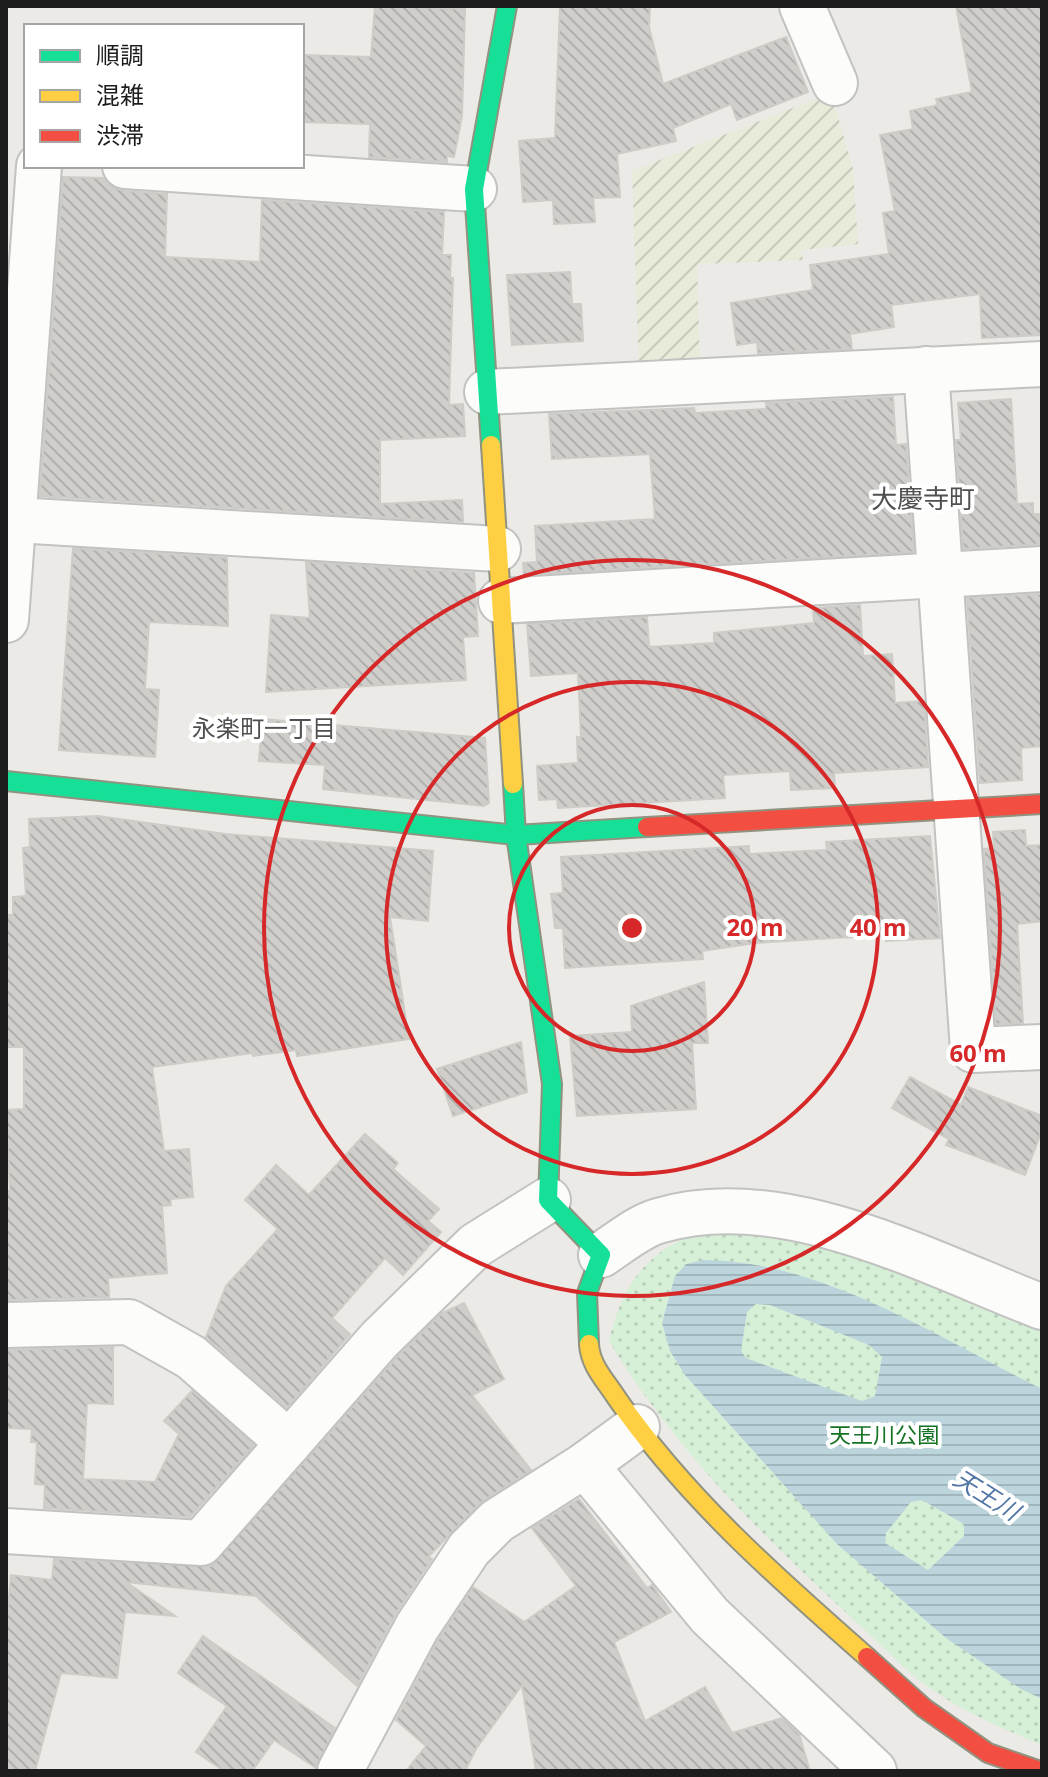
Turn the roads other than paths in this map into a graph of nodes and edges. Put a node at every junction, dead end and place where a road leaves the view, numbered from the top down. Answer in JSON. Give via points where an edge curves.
{"nodes":[{"id":1,"x":507,"y":6,"type":"edge"},
{"id":2,"x":802,"y":6,"type":"edge"},
{"id":3,"x":835,"y":83,"type":"dead end"},
{"id":4,"x":39,"y":168,"type":"edge"},
{"id":5,"x":155,"y":168,"type":"edge"},
{"id":6,"x":474,"y":189,"type":"junction"},
{"id":7,"x":1042,"y":364,"type":"edge"},
{"id":8,"x":926,"y":369,"type":"junction"},
{"id":9,"x":487,"y":392,"type":"junction"},
{"id":10,"x":16,"y":520,"type":"junction"},
{"id":11,"x":498,"y":549,"type":"junction"},
{"id":12,"x":1042,"y":569,"type":"edge"},
{"id":13,"x":940,"y":575,"type":"junction"},
{"id":14,"x":501,"y":601,"type":"junction"},
{"id":15,"x":6,"y":620,"type":"edge"},
{"id":16,"x":6,"y":781,"type":"edge"},
{"id":17,"x":1042,"y":804,"type":"edge"},
{"id":18,"x":956,"y":810,"type":"junction"},
{"id":19,"x":516,"y":835,"type":"junction"},
{"id":20,"x":1042,"y":1047,"type":"edge"},
{"id":21,"x":548,"y":1200,"type":"junction"},
{"id":22,"x":601,"y":1255,"type":"junction"},
{"id":23,"x":1042,"y":1307,"type":"edge"},
{"id":24,"x":6,"y":1325,"type":"edge"},
{"id":25,"x":637,"y":1427,"type":"junction"},
{"id":26,"x":289,"y":1443,"type":"junction"},
{"id":27,"x":585,"y":1465,"type":"junction"},
{"id":28,"x":6,"y":1531,"type":"edge"},
{"id":29,"x":340,"y":1771,"type":"edge"},
{"id":30,"x":874,"y":1771,"type":"edge"},
{"id":31,"x":1040,"y":1771,"type":"edge"}],
"edges":[{"from":1,"to":6,"type":"street"},
{"from":2,"to":3,"type":"street"},
{"from":4,"to":10,"type":"street"},
{"from":5,"to":6,"type":"street"},
{"from":6,"to":9,"type":"street"},
{"from":7,"to":8,"type":"street"},
{"from":8,"to":9,"type":"street"},
{"from":8,"to":13,"type":"street"},
{"from":9,"to":11,"type":"street"},
{"from":10,"to":11,"type":"street"},
{"from":10,"to":15,"type":"street"},
{"from":11,"to":14,"type":"street"},
{"from":12,"to":13,"type":"street"},
{"from":13,"to":14,"type":"street"},
{"from":13,"to":18,"type":"street"},
{"from":14,"to":19,"type":"street"},
{"from":16,"to":19,"type":"street"},
{"from":17,"to":18,"type":"street"},
{"from":18,"to":19,"type":"street"},
{"from":18,"to":20,"type":"street","via":[[973,1050]]},
{"from":19,"to":21,"type":"street","via":[[552,1084]]},
{"from":21,"to":22,"type":"street"},
{"from":21,"to":26,"type":"street","via":[[476,1245],[379,1340]]},
{"from":22,"to":23,"type":"street","via":[[655,1222],[692,1213],[782,1213],[822,1222]]},
{"from":22,"to":25,"type":"street","via":[[587,1293],[590,1358]]},
{"from":24,"to":26,"type":"street","via":[[129,1322],[191,1357]]},
{"from":25,"to":27,"type":"street"},
{"from":25,"to":31,"type":"street","via":[[776,1577],[924,1708],[988,1753]]},
{"from":26,"to":28,"type":"street","via":[[201,1543]]},
{"from":27,"to":29,"type":"street","via":[[497,1521],[469,1549],[417,1627]]},
{"from":27,"to":30,"type":"street","via":[[710,1616]]}]}
